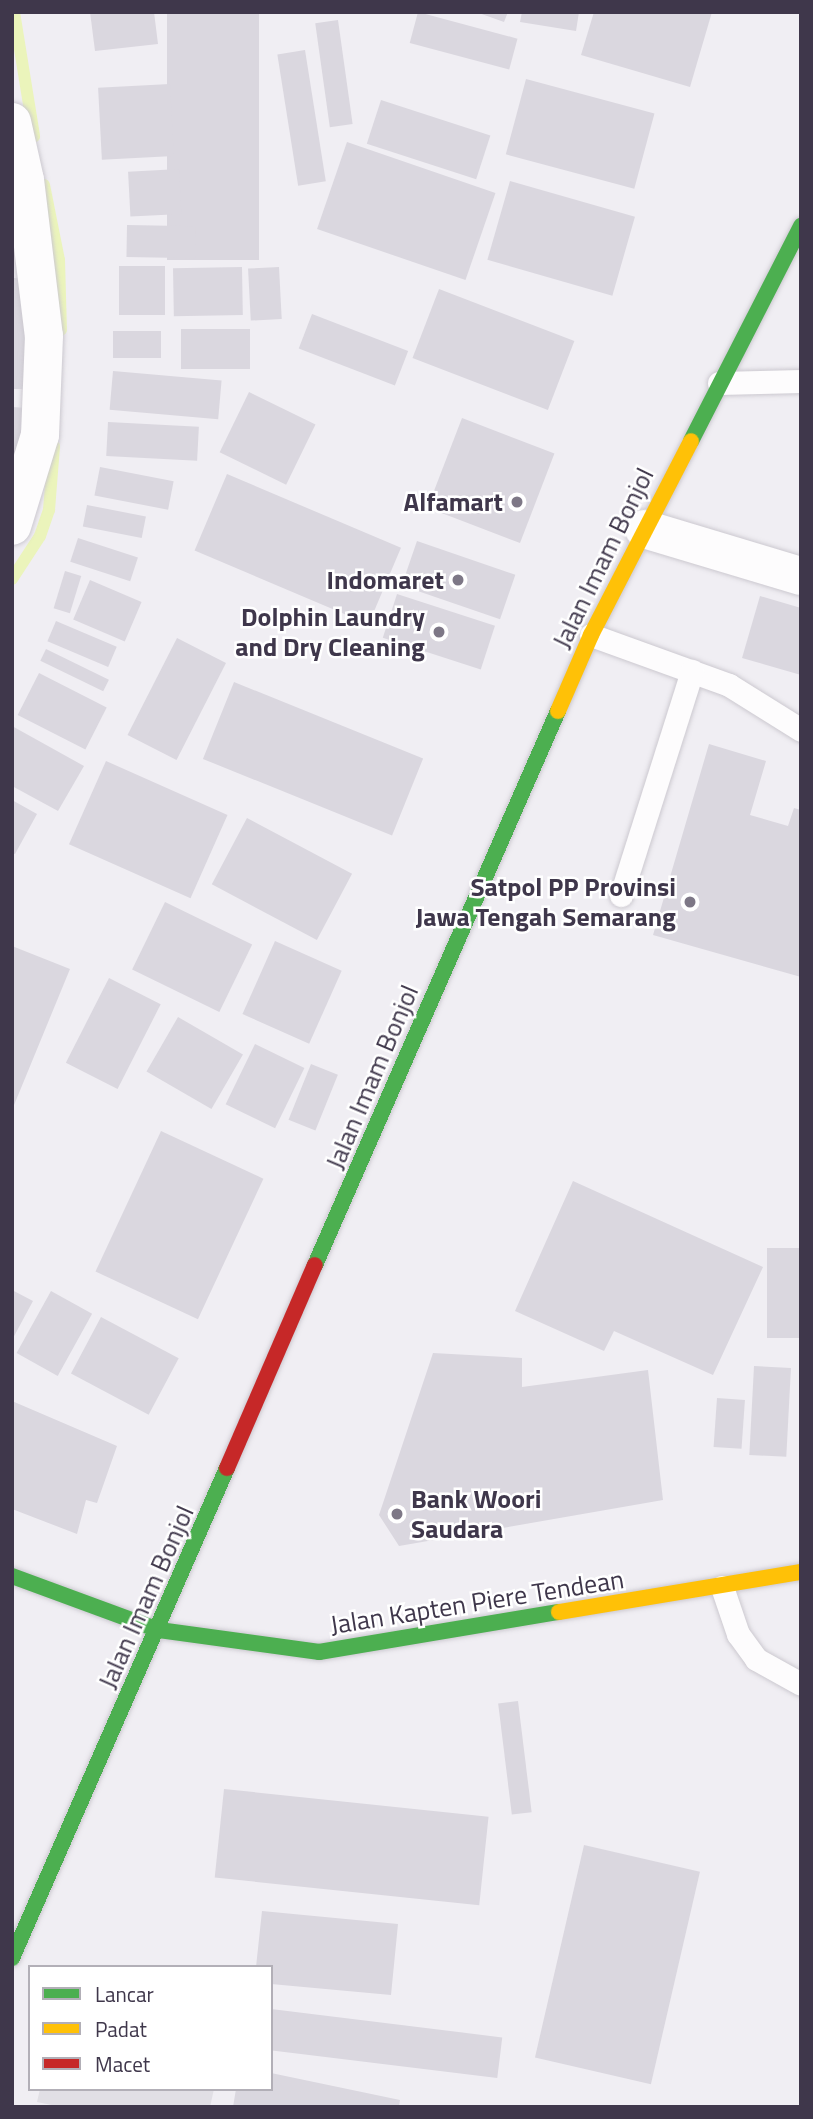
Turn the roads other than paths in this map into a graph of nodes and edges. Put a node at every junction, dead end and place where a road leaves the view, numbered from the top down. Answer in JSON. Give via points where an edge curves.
{"nodes":[{"id":1,"x":12,"y":122,"type":"edge"},
{"id":2,"x":18,"y":182,"type":"edge"},
{"id":3,"x":801,"y":226,"type":"edge"},
{"id":4,"x":776,"y":274,"type":"junction"},
{"id":5,"x":801,"y":274,"type":"edge"},
{"id":6,"x":801,"y":381,"type":"edge"},
{"id":7,"x":719,"y":383,"type":"junction"},
{"id":8,"x":15,"y":517,"type":"edge"},
{"id":9,"x":644,"y":529,"type":"junction"},
{"id":10,"x":801,"y":576,"type":"edge"},
{"id":11,"x":591,"y":635,"type":"junction"},
{"id":12,"x":692,"y":671,"type":"junction"},
{"id":13,"x":801,"y":730,"type":"edge"},
{"id":14,"x":621,"y":895,"type":"dead end"},
{"id":15,"x":801,"y":1572,"type":"edge"},
{"id":16,"x":12,"y":1576,"type":"edge"},
{"id":17,"x":722,"y":1587,"type":"junction"},
{"id":18,"x":159,"y":1630,"type":"junction"},
{"id":19,"x":801,"y":1684,"type":"edge"},
{"id":20,"x":12,"y":1958,"type":"edge"}],
"edges":[{"from":1,"to":2,"type":"street"},
{"from":2,"to":8,"type":"street","via":[[44,336],[40,435]]},
{"from":3,"to":4,"type":"main road","name":"Jalan Imam Bonjol"},
{"from":4,"to":5,"type":"lane"},
{"from":4,"to":7,"type":"main road","name":"Jalan Imam Bonjol"},
{"from":6,"to":7,"type":"lane"},
{"from":7,"to":9,"type":"main road","name":"Jalan Imam Bonjol"},
{"from":9,"to":10,"type":"street"},
{"from":9,"to":11,"type":"main road","name":"Jalan Imam Bonjol"},
{"from":11,"to":12,"type":"lane"},
{"from":11,"to":18,"type":"main road","name":"Jalan Imam Bonjol"},
{"from":12,"to":13,"type":"lane","via":[[729,685]]},
{"from":12,"to":14,"type":"lane"},
{"from":15,"to":17,"type":"main road","name":"Jalan Kapten Piere Tendean"},
{"from":16,"to":18,"type":"main road","name":"Jalan Kapten Piere Tendean"},
{"from":17,"to":18,"type":"main road","name":"Jalan Kapten Piere Tendean","via":[[319,1652]]},
{"from":17,"to":19,"type":"lane","via":[[738,1634],[756,1659]]},
{"from":18,"to":20,"type":"main road","name":"Jalan Imam Bonjol"}]}
